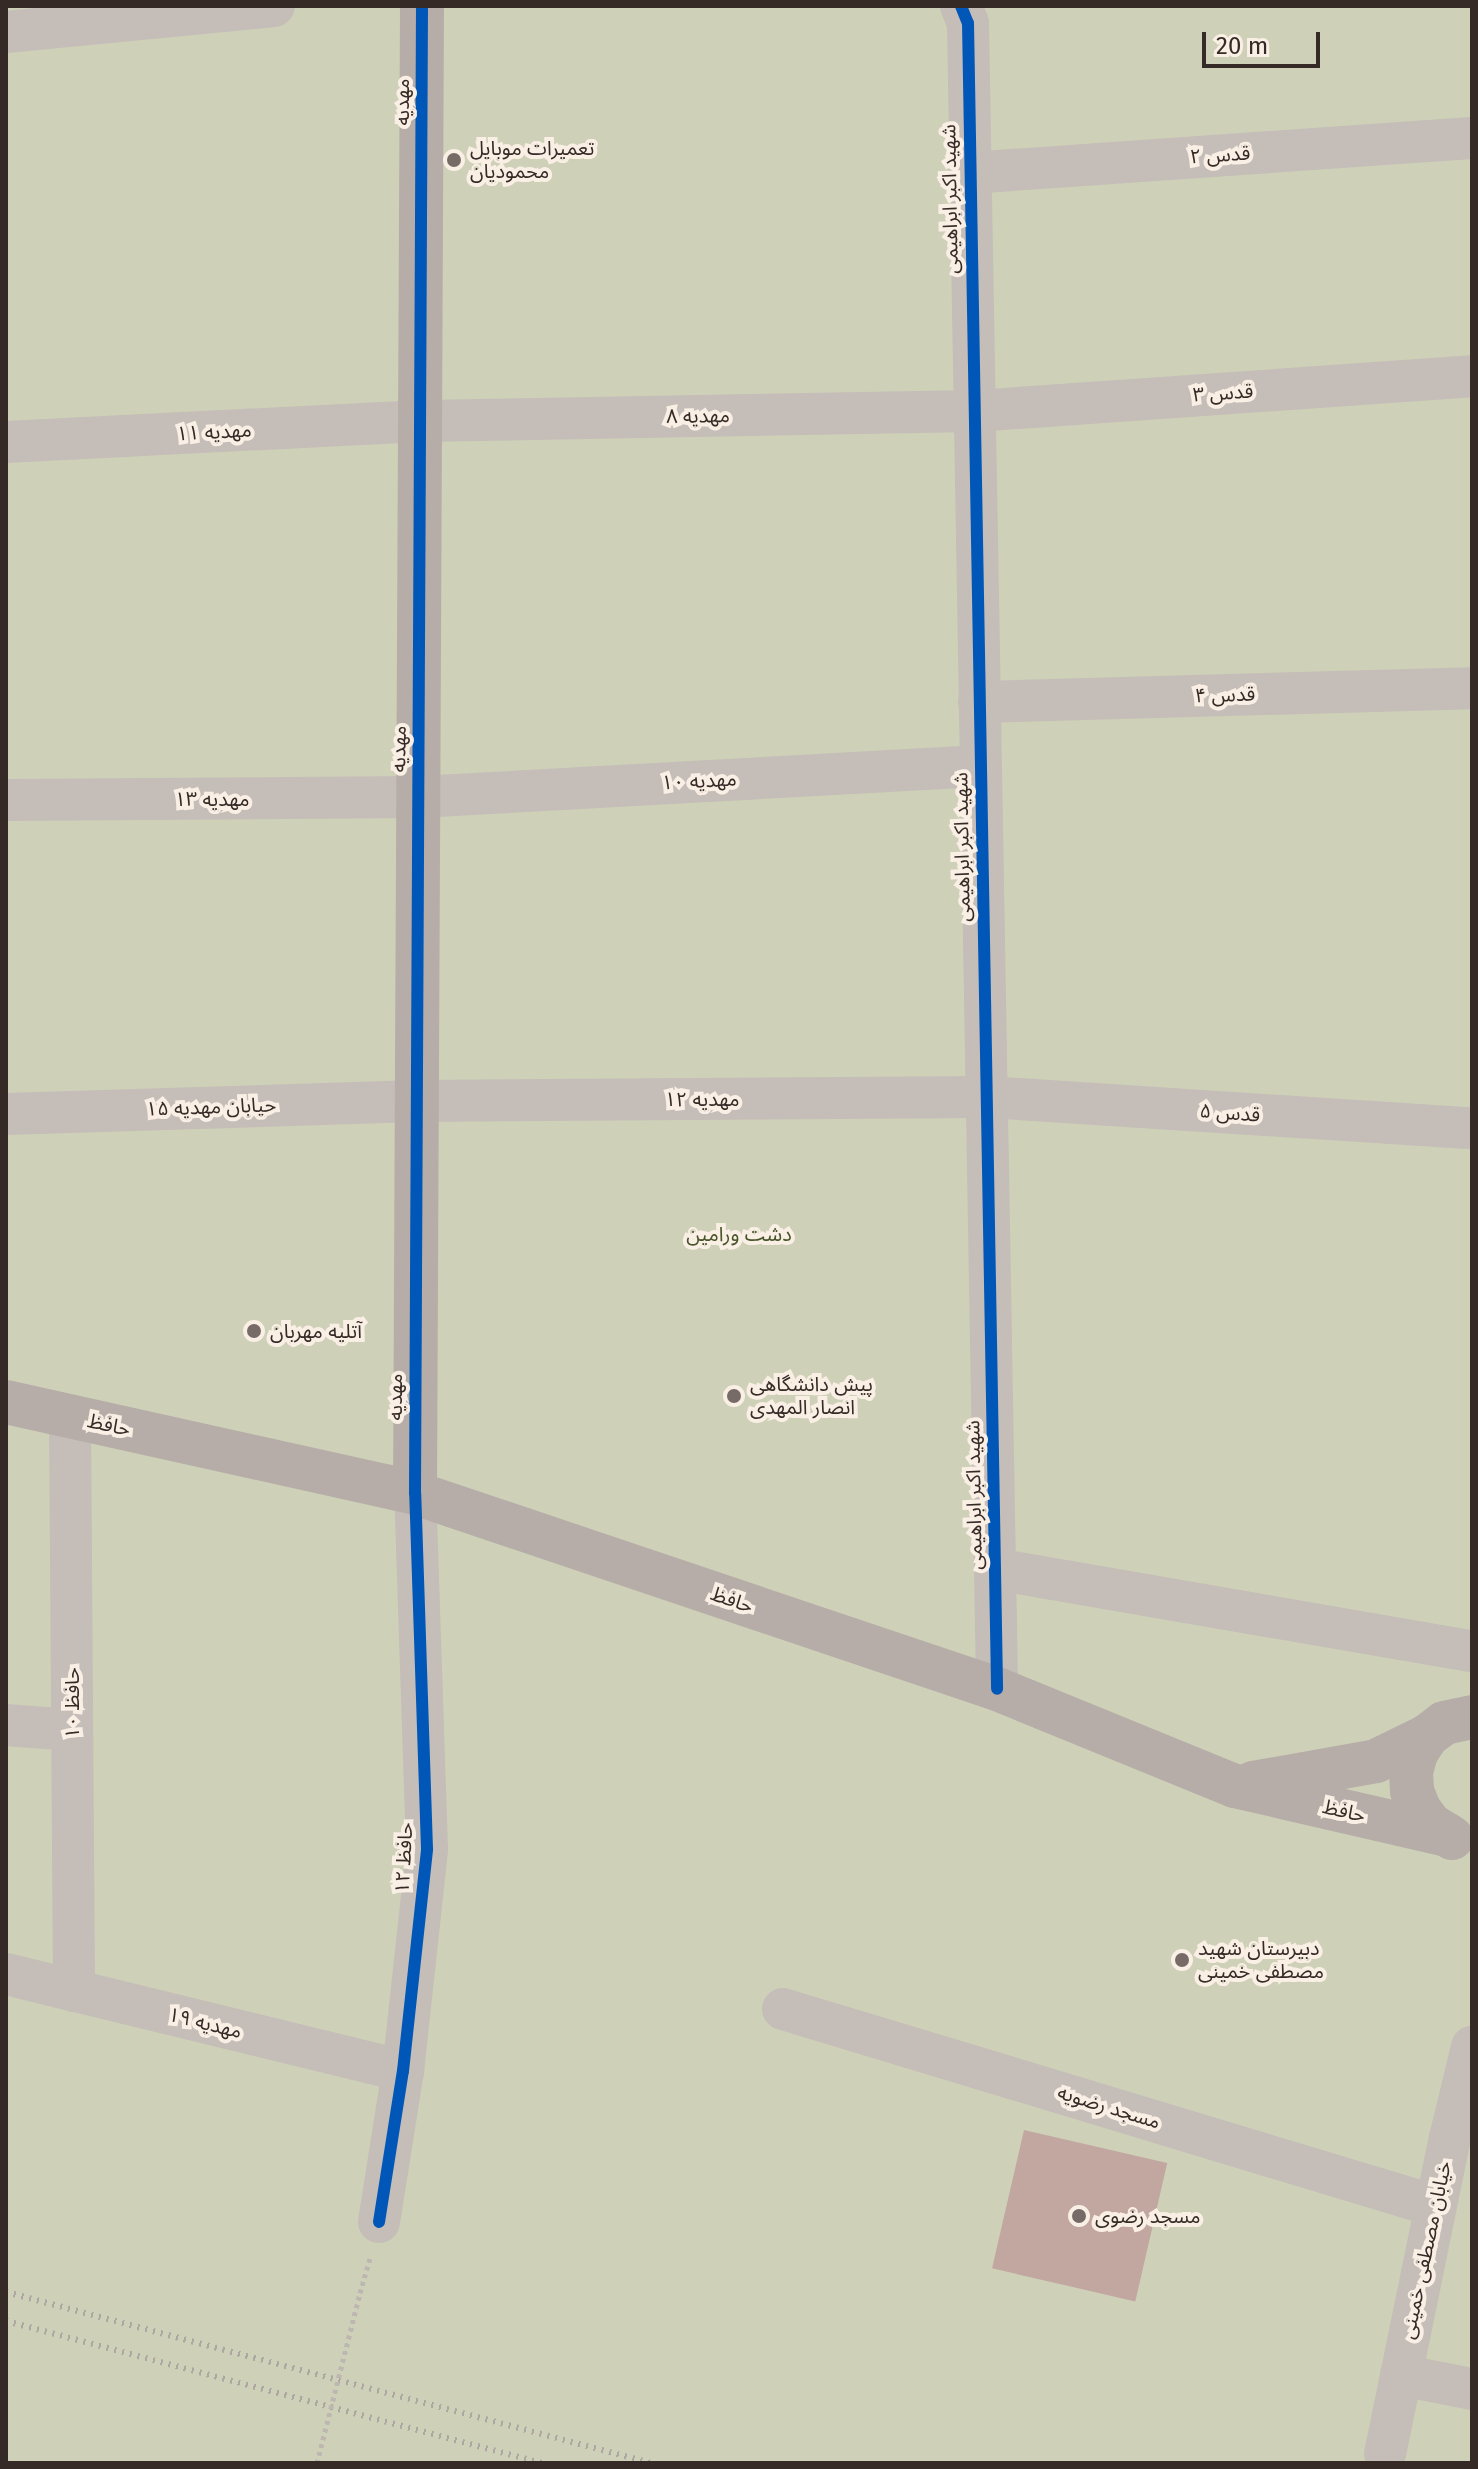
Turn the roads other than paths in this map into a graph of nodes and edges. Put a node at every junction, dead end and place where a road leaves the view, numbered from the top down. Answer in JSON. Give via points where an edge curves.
{"nodes":[{"id":1,"x":274,"y":6,"type":"edge"},
{"id":2,"x":422,"y":6,"type":"edge"},
{"id":3,"x":961,"y":6,"type":"edge"},
{"id":4,"x":6,"y":32,"type":"edge"},
{"id":5,"x":1472,"y":138,"type":"edge"},
{"id":6,"x":969,"y":173,"type":"junction"},
{"id":7,"x":1472,"y":376,"type":"edge"},
{"id":8,"x":975,"y":411,"type":"junction"},
{"id":9,"x":422,"y":421,"type":"junction"},
{"id":10,"x":6,"y":442,"type":"edge"},
{"id":11,"x":1472,"y":688,"type":"edge"},
{"id":12,"x":979,"y":702,"type":"junction"},
{"id":13,"x":980,"y":766,"type":"junction"},
{"id":14,"x":419,"y":797,"type":"junction"},
{"id":15,"x":6,"y":800,"type":"edge"},
{"id":16,"x":987,"y":1097,"type":"junction"},
{"id":17,"x":417,"y":1101,"type":"junction"},
{"id":18,"x":6,"y":1114,"type":"edge"},
{"id":19,"x":1472,"y":1128,"type":"edge"},
{"id":20,"x":6,"y":1402,"type":"edge"},
{"id":21,"x":70,"y":1416,"type":"junction"},
{"id":22,"x":415,"y":1493,"type":"junction"},
{"id":23,"x":995,"y":1569,"type":"junction"},
{"id":24,"x":1472,"y":1651,"type":"edge"},
{"id":25,"x":997,"y":1689,"type":"junction"},
{"id":26,"x":1472,"y":1717,"type":"edge"},
{"id":27,"x":6,"y":1725,"type":"edge"},
{"id":28,"x":72,"y":1730,"type":"junction"},
{"id":29,"x":1427,"y":1736,"type":"junction"},
{"id":30,"x":1235,"y":1786,"type":"junction"},
{"id":31,"x":1459,"y":1838,"type":"edge"},
{"id":32,"x":6,"y":1974,"type":"edge"},
{"id":33,"x":74,"y":1991,"type":"junction"},
{"id":34,"x":783,"y":2009,"type":"dead end"},
{"id":35,"x":1472,"y":2047,"type":"edge"},
{"id":36,"x":403,"y":2071,"type":"junction"},
{"id":37,"x":1461,"y":2139,"type":"edge"},
{"id":38,"x":1435,"y":2206,"type":"junction"},
{"id":39,"x":379,"y":2222,"type":"dead end"},
{"id":40,"x":1401,"y":2375,"type":"junction"},
{"id":41,"x":1472,"y":2389,"type":"edge"},
{"id":42,"x":1385,"y":2454,"type":"dead end"}],
"edges":[{"from":1,"to":4,"type":"street"},
{"from":2,"to":9,"type":"street","name":"مهدیه"},
{"from":3,"to":6,"type":"street","name":"شهید اکبر ابراهیمی","via":[[968,23]]},
{"from":5,"to":6,"type":"street","name":"قدس ۲"},
{"from":6,"to":8,"type":"street","name":"شهید اکبر ابراهیمی"},
{"from":7,"to":8,"type":"street","name":"قدس ۳"},
{"from":8,"to":9,"type":"street","name":"مهدیه ۸"},
{"from":8,"to":12,"type":"street","name":"شهید اکبر ابراهیمی"},
{"from":9,"to":10,"type":"street","name":"مهدیه ۱۱"},
{"from":9,"to":14,"type":"street","name":"مهدیه"},
{"from":11,"to":12,"type":"street","name":"قدس ۴"},
{"from":12,"to":13,"type":"street","name":"شهید اکبر ابراهیمی"},
{"from":13,"to":14,"type":"street","name":"مهدیه ۱۰"},
{"from":13,"to":16,"type":"street","name":"شهید اکبر ابراهیمی"},
{"from":14,"to":15,"type":"street","name":"مهدیه ۱۳"},
{"from":14,"to":17,"type":"street","name":"مهدیه"},
{"from":16,"to":17,"type":"street","name":"مهدیه ۱۲"},
{"from":16,"to":19,"type":"street","name":"قدس ۵"},
{"from":16,"to":23,"type":"street","name":"شهید اکبر ابراهیمی"},
{"from":17,"to":18,"type":"street","name":"حیابان مهدیه ۱۵"},
{"from":17,"to":22,"type":"street","name":"مهدیه"},
{"from":20,"to":21,"type":"street","name":"حافظ"},
{"from":21,"to":22,"type":"street","name":"حافظ"},
{"from":21,"to":28,"type":"street","name":"حافظ ۱۰"},
{"from":22,"to":25,"type":"street","name":"حافظ"},
{"from":22,"to":36,"type":"street","name":"حافظ ۱۲","via":[[427,1849]]},
{"from":23,"to":24,"type":"street"},
{"from":23,"to":25,"type":"street","name":"شهید اکبر ابراهیمی"},
{"from":25,"to":30,"type":"street","name":"حافظ"},
{"from":26,"to":29,"type":"street","via":[[1444,1723]]},
{"from":27,"to":28,"type":"street"},
{"from":28,"to":33,"type":"street","name":"حافظ ۱۰"},
{"from":29,"to":30,"type":"street","via":[[1376,1761]]},
{"from":29,"to":31,"type":"street","via":[[1416,1753],[1412,1791],[1424,1817]]},
{"from":30,"to":31,"type":"street","name":"حافظ"},
{"from":32,"to":33,"type":"street","name":"مهدیه ۱۹"},
{"from":33,"to":36,"type":"street","name":"مهدیه ۱۹"},
{"from":34,"to":38,"type":"street","name":"مسجد رضویه"},
{"from":35,"to":37,"type":"street","name":"خیابان مصطفی خمینی"},
{"from":36,"to":39,"type":"street","name":"حافظ ۱۲"},
{"from":37,"to":38,"type":"street","name":"خیابان مصطفی خمینی"},
{"from":38,"to":40,"type":"street","name":"خیابان مصطفی خمینی"},
{"from":40,"to":41,"type":"street"},
{"from":40,"to":42,"type":"street","name":"خیابان مصطفی خمینی"}]}
